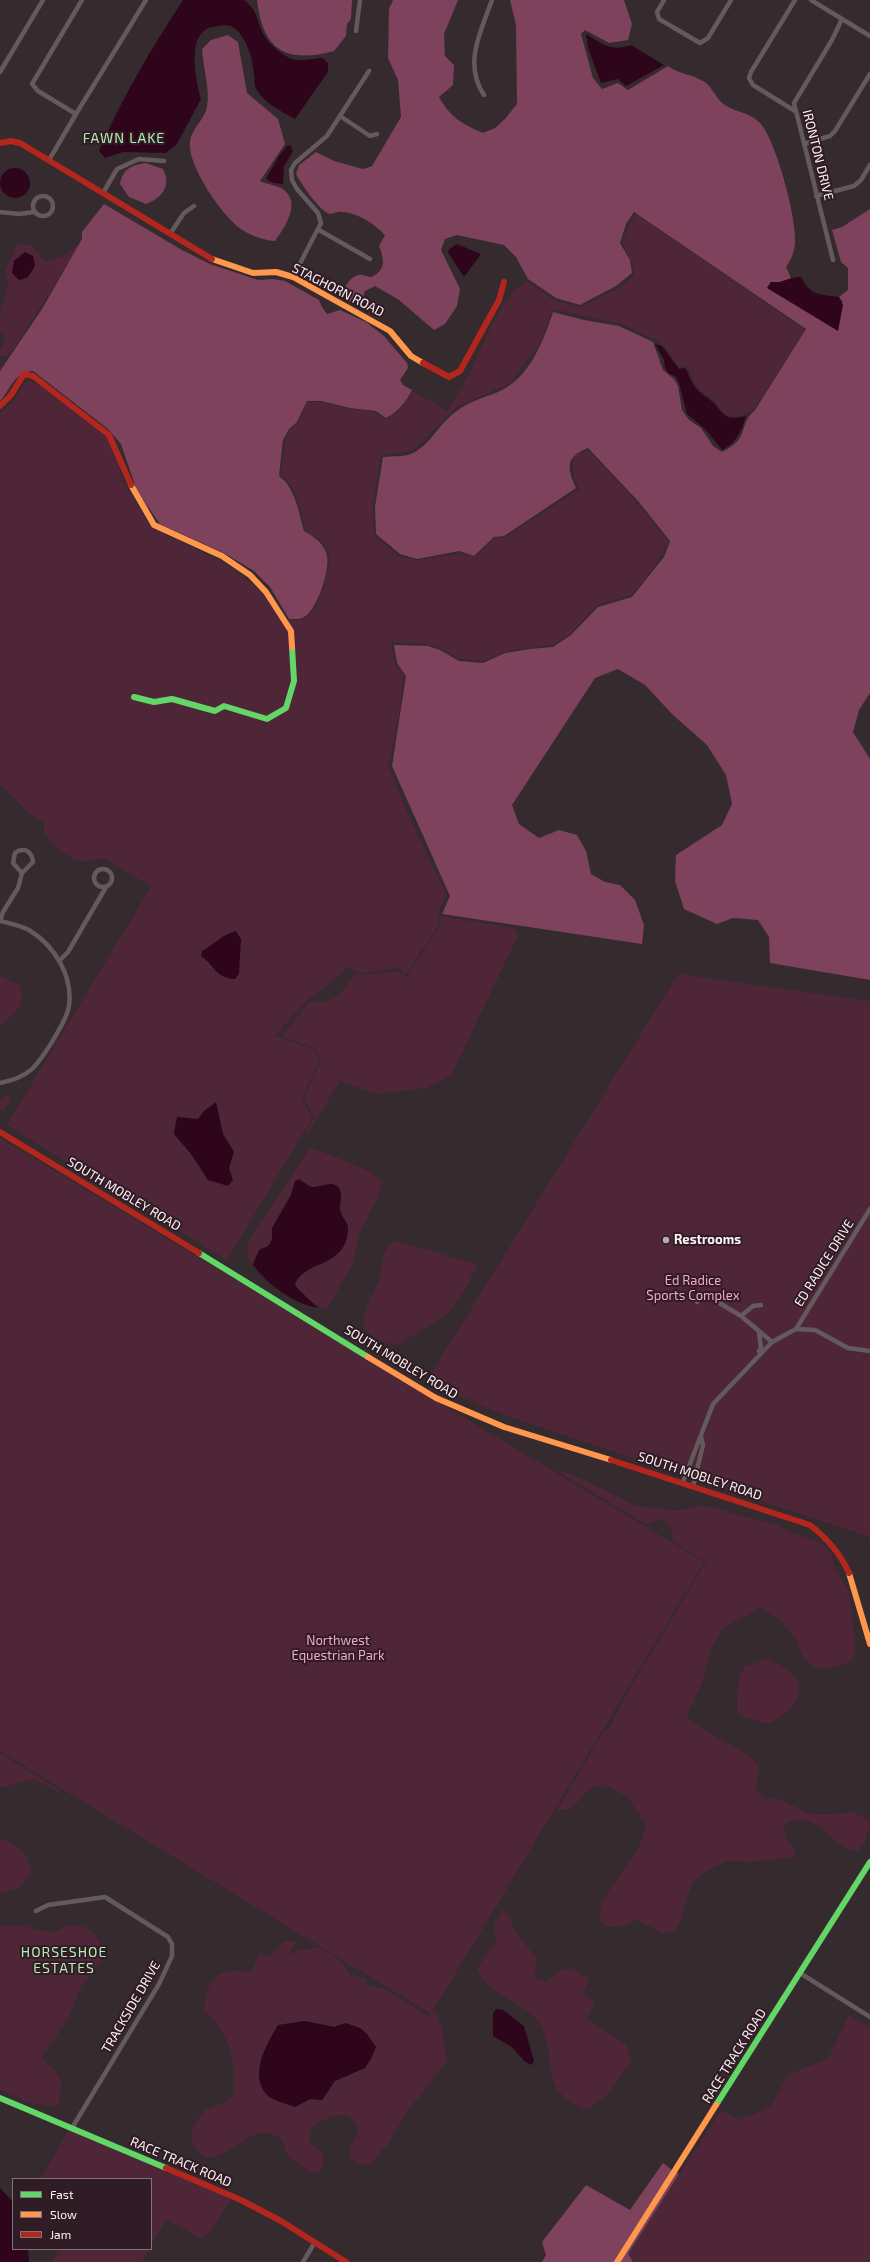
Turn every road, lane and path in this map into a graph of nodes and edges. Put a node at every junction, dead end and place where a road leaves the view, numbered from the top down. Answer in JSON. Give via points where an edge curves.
{"nodes":[{"id":1,"x":43,"y":0,"type":"edge"},
{"id":2,"x":82,"y":0,"type":"edge"},
{"id":3,"x":146,"y":0,"type":"edge"},
{"id":4,"x":360,"y":0,"type":"edge"},
{"id":5,"x":492,"y":0,"type":"edge"},
{"id":6,"x":664,"y":0,"type":"edge"},
{"id":7,"x":731,"y":0,"type":"edge"},
{"id":8,"x":795,"y":0,"type":"edge"},
{"id":9,"x":812,"y":0,"type":"edge"},
{"id":10,"x":842,"y":19,"type":"junction"},
{"id":11,"x":356,"y":31,"type":"dead end"},
{"id":12,"x":870,"y":36,"type":"edge"},
{"id":13,"x":369,"y":71,"type":"dead end"},
{"id":14,"x":0,"y":72,"type":"edge"},
{"id":15,"x":870,"y":74,"type":"edge"},
{"id":16,"x":484,"y":95,"type":"dead end"},
{"id":17,"x":794,"y":111,"type":"junction"},
{"id":18,"x":76,"y":114,"type":"junction"},
{"id":19,"x":340,"y":116,"type":"junction"},
{"id":20,"x":377,"y":134,"type":"dead end"},
{"id":21,"x":0,"y":143,"type":"edge"},
{"id":22,"x":804,"y":144,"type":"junction"},
{"id":23,"x":49,"y":160,"type":"junction"},
{"id":24,"x":164,"y":161,"type":"dead end"},
{"id":25,"x":870,"y":165,"type":"edge"},
{"id":26,"x":103,"y":193,"type":"junction"},
{"id":27,"x":816,"y":196,"type":"junction"},
{"id":28,"x":194,"y":206,"type":"dead end"},
{"id":29,"x":0,"y":212,"type":"edge"},
{"id":30,"x":35,"y":212,"type":"junction"},
{"id":31,"x":319,"y":230,"type":"junction"},
{"id":32,"x":170,"y":234,"type":"junction"},
{"id":33,"x":370,"y":259,"type":"dead end"},
{"id":34,"x":833,"y":260,"type":"dead end"},
{"id":35,"x":293,"y":277,"type":"junction"},
{"id":36,"x":504,"y":282,"type":"dead end"},
{"id":37,"x":0,"y":406,"type":"edge"},
{"id":38,"x":134,"y":697,"type":"dead end"},
{"id":39,"x":22,"y":873,"type":"junction"},
{"id":40,"x":106,"y":887,"type":"junction"},
{"id":41,"x":0,"y":921,"type":"edge"},
{"id":42,"x":59,"y":960,"type":"junction"},
{"id":43,"x":0,"y":1083,"type":"edge"},
{"id":44,"x":0,"y":1132,"type":"edge"},
{"id":45,"x":870,"y":1209,"type":"edge"},
{"id":46,"x":697,"y":1302,"type":"dead end"},
{"id":47,"x":761,"y":1305,"type":"dead end"},
{"id":48,"x":741,"y":1316,"type":"junction"},
{"id":49,"x":796,"y":1329,"type":"junction"},
{"id":50,"x":758,"y":1330,"type":"junction"},
{"id":51,"x":772,"y":1342,"type":"junction"},
{"id":52,"x":870,"y":1351,"type":"edge"},
{"id":53,"x":755,"y":1358,"type":"junction"},
{"id":54,"x":701,"y":1437,"type":"junction"},
{"id":55,"x":683,"y":1482,"type":"junction"},
{"id":56,"x":694,"y":1486,"type":"junction"},
{"id":57,"x":870,"y":1644,"type":"edge"},
{"id":58,"x":870,"y":1862,"type":"edge"},
{"id":59,"x":36,"y":1911,"type":"dead end"},
{"id":60,"x":800,"y":1973,"type":"junction"},
{"id":61,"x":870,"y":2017,"type":"edge"},
{"id":62,"x":0,"y":2098,"type":"edge"},
{"id":63,"x":72,"y":2128,"type":"junction"},
{"id":64,"x":315,"y":2242,"type":"junction"},
{"id":65,"x":303,"y":2262,"type":"edge"},
{"id":66,"x":346,"y":2262,"type":"edge"},
{"id":67,"x":616,"y":2262,"type":"edge"}],
"edges":[{"from":1,"to":14,"type":"street"},
{"from":2,"to":18,"type":"street","via":[[32,84],[38,91]]},
{"from":3,"to":18,"type":"street"},
{"from":4,"to":11,"type":"street"},
{"from":5,"to":16,"type":"street","via":[[473,53],[477,85]]},
{"from":6,"to":7,"type":"street","via":[[657,12],[659,19],[700,43],[708,38]]},
{"from":8,"to":17,"type":"street","via":[[749,78],[753,85]]},
{"from":9,"to":10,"type":"street"},
{"from":10,"to":12,"type":"street"},
{"from":10,"to":17,"type":"street","name":"IRONTON DRIVE","via":[[794,103]]},
{"from":13,"to":19,"type":"street"},
{"from":15,"to":22,"type":"street","via":[[836,132]]},
{"from":17,"to":22,"type":"street","name":"IRONTON DRIVE"},
{"from":18,"to":23,"type":"street"},
{"from":19,"to":20,"type":"street","via":[[370,136]]},
{"from":19,"to":31,"type":"street","via":[[327,136],[295,163],[291,170],[292,180],[297,189],[318,213],[321,223]]},
{"from":21,"to":23,"type":"street","name":"STAGHORN ROAD","via":[[17,141]]},
{"from":22,"to":27,"type":"street","name":"IRONTON DRIVE"},
{"from":23,"to":26,"type":"street","name":"STAGHORN ROAD"},
{"from":24,"to":26,"type":"street","via":[[139,159],[117,169]]},
{"from":25,"to":27,"type":"street","via":[[854,186]]},
{"from":26,"to":32,"type":"street","name":"STAGHORN ROAD"},
{"from":27,"to":34,"type":"street","name":"IRONTON DRIVE"},
{"from":28,"to":32,"type":"street","via":[[184,213]]},
{"from":29,"to":30,"type":"street"},
{"from":30,"to":30,"type":"street","via":[[43,216],[49,214],[53,209],[50,200],[44,196],[38,198],[34,202]]},
{"from":31,"to":33,"type":"street"},
{"from":31,"to":35,"type":"street"},
{"from":32,"to":35,"type":"street","name":"STAGHORN ROAD","via":[[213,260],[253,273],[276,272]]},
{"from":35,"to":36,"type":"street","name":"STAGHORN ROAD","via":[[381,324],[411,356],[449,377],[460,371],[472,351],[475,341],[499,300]]},
{"from":37,"to":38,"type":"street","via":[[11,395],[24,374],[33,376],[110,435],[134,495],[154,525],[222,556],[250,575],[266,592],[291,631],[294,682],[286,708],[267,719],[224,706],[215,711],[172,699],[154,702]]},
{"from":39,"to":39,"type":"street","via":[[33,862],[30,852],[26,850],[18,851],[13,858],[13,863]]},
{"from":39,"to":41,"type":"street","via":[[18,888]]},
{"from":40,"to":40,"type":"street","via":[[111,883],[112,877],[109,871],[100,869],[94,875],[94,881],[98,886]]},
{"from":40,"to":42,"type":"street","via":[[68,952]]},
{"from":41,"to":42,"type":"street","via":[[29,930],[49,947]]},
{"from":42,"to":43,"type":"street","via":[[65,969],[69,988],[68,1007],[63,1024],[36,1066],[15,1080]]},
{"from":44,"to":55,"type":"street","name":"SOUTH MOBLEY ROAD","via":[[436,1398],[504,1427]]},
{"from":45,"to":49,"type":"street","name":"ED RADICE DRIVE"},
{"from":46,"to":48,"type":"street","via":[[700,1298],[708,1296]]},
{"from":47,"to":48,"type":"street","via":[[753,1306]]},
{"from":48,"to":50,"type":"street"},
{"from":49,"to":51,"type":"street","name":"ED RADICE DRIVE"},
{"from":49,"to":52,"type":"street","via":[[815,1330],[848,1348]]},
{"from":50,"to":51,"type":"street"},
{"from":50,"to":53,"type":"street","via":[[761,1348]]},
{"from":51,"to":53,"type":"street","name":"ED RADICE DRIVE"},
{"from":53,"to":54,"type":"street","name":"ED RADICE DRIVE","via":[[713,1404]]},
{"from":54,"to":55,"type":"street","name":"ED RADICE DRIVE"},
{"from":54,"to":56,"type":"street","via":[[703,1445]]},
{"from":55,"to":56,"type":"street","name":"SOUTH MOBLEY ROAD"},
{"from":56,"to":57,"type":"street","name":"SOUTH MOBLEY ROAD","via":[[799,1520],[822,1532],[835,1545],[853,1578]]},
{"from":58,"to":60,"type":"street","name":"RACE TRACK ROAD"},
{"from":59,"to":63,"type":"street","name":"TRACKSIDE DRIVE","via":[[48,1905],[105,1897],[168,1937],[172,1944],[172,1956],[159,1984]]},
{"from":60,"to":61,"type":"street"},
{"from":60,"to":67,"type":"street","name":"RACE TRACK ROAD"},
{"from":62,"to":63,"type":"street","name":"RACE TRACK ROAD"},
{"from":63,"to":64,"type":"street","name":"RACE TRACK ROAD","via":[[241,2200]]},
{"from":64,"to":65,"type":"street"},
{"from":64,"to":66,"type":"street","name":"RACE TRACK ROAD"}]}
